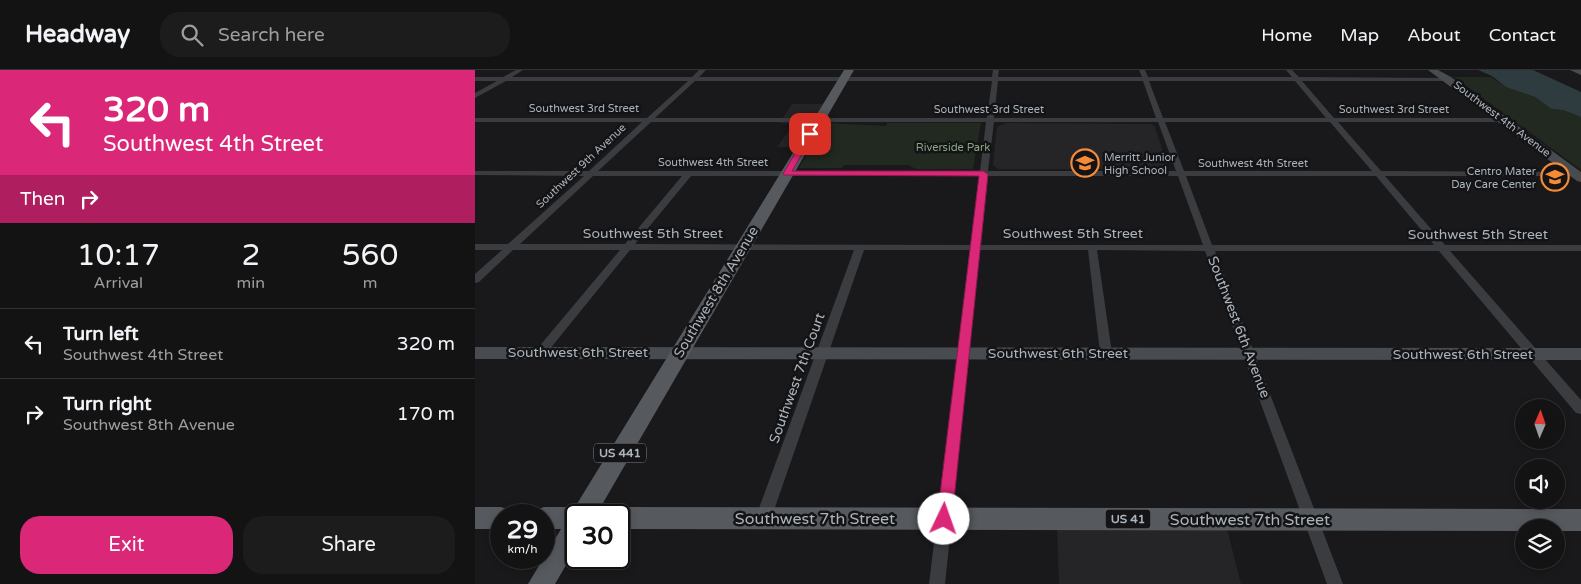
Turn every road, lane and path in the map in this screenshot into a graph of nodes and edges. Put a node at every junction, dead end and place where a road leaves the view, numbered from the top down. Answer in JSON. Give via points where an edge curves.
{"nodes":[{"id":1,"x":520,"y":70,"type":"edge"},
{"id":2,"x":703,"y":70,"type":"edge"},
{"id":3,"x":996,"y":70,"type":"edge"},
{"id":4,"x":1142,"y":70,"type":"edge"},
{"id":5,"x":1289,"y":70,"type":"edge"},
{"id":6,"x":1432,"y":70,"type":"edge"},
{"id":7,"x":1574,"y":70,"type":"edge"},
{"id":8,"x":1581,"y":72,"type":"edge"},
{"id":9,"x":846,"y":74,"type":"edge"},
{"id":10,"x":475,"y":79,"type":"edge"},
{"id":11,"x":505,"y":79,"type":"junction"},
{"id":12,"x":693,"y":79,"type":"junction"},
{"id":13,"x":995,"y":79,"type":"junction"},
{"id":14,"x":1145,"y":79,"type":"junction"},
{"id":15,"x":1297,"y":79,"type":"junction"},
{"id":16,"x":1448,"y":79,"type":"junction"},
{"id":17,"x":475,"y":96,"type":"edge"},
{"id":18,"x":475,"y":120,"type":"edge"},
{"id":19,"x":649,"y":120,"type":"junction"},
{"id":20,"x":819,"y":120,"type":"junction"},
{"id":21,"x":990,"y":120,"type":"junction"},
{"id":22,"x":1161,"y":120,"type":"junction"},
{"id":23,"x":1332,"y":120,"type":"junction"},
{"id":24,"x":1504,"y":120,"type":"junction"},
{"id":25,"x":475,"y":174,"type":"edge"},
{"id":26,"x":590,"y":174,"type":"junction"},
{"id":27,"x":688,"y":174,"type":"junction"},
{"id":28,"x":787,"y":174,"type":"junction"},
{"id":29,"x":983,"y":174,"type":"junction"},
{"id":30,"x":1181,"y":174,"type":"junction"},
{"id":31,"x":1379,"y":174,"type":"junction"},
{"id":32,"x":1579,"y":175,"type":"edge"},
{"id":33,"x":743,"y":246,"type":"junction"},
{"id":34,"x":860,"y":246,"type":"junction"},
{"id":35,"x":475,"y":247,"type":"edge"},
{"id":36,"x":510,"y":247,"type":"junction"},
{"id":37,"x":627,"y":247,"type":"junction"},
{"id":38,"x":975,"y":247,"type":"junction"},
{"id":39,"x":1092,"y":247,"type":"junction"},
{"id":40,"x":1209,"y":247,"type":"junction"},
{"id":41,"x":1442,"y":247,"type":"junction"},
{"id":42,"x":1581,"y":248,"type":"edge"},
{"id":43,"x":475,"y":280,"type":"edge"},
{"id":44,"x":475,"y":352,"type":"edge"},
{"id":45,"x":541,"y":352,"type":"junction"},
{"id":46,"x":679,"y":352,"type":"junction"},
{"id":47,"x":822,"y":353,"type":"junction"},
{"id":48,"x":963,"y":353,"type":"junction"},
{"id":49,"x":1106,"y":353,"type":"junction"},
{"id":50,"x":1249,"y":353,"type":"junction"},
{"id":51,"x":1534,"y":354,"type":"junction"},
{"id":52,"x":1581,"y":354,"type":"edge"},
{"id":53,"x":1581,"y":409,"type":"edge"},
{"id":54,"x":589,"y":504,"type":"edge"},
{"id":55,"x":475,"y":518,"type":"edge"},
{"id":56,"x":490,"y":518,"type":"edge"},
{"id":57,"x":630,"y":518,"type":"edge"},
{"id":58,"x":763,"y":519,"type":"junction"},
{"id":59,"x":944,"y":519,"type":"junction"},
{"id":60,"x":1312,"y":520,"type":"junction"},
{"id":61,"x":1581,"y":520,"type":"edge"},
{"id":62,"x":565,"y":544,"type":"edge"},
{"id":63,"x":541,"y":584,"type":"edge"},
{"id":64,"x":937,"y":584,"type":"edge"},
{"id":65,"x":1335,"y":584,"type":"edge"}],
"edges":[{"from":1,"to":11,"type":"street"},
{"from":2,"to":12,"type":"street","name":"Southwest 9th Avenue"},
{"from":3,"to":13,"type":"street"},
{"from":4,"to":14,"type":"street","name":"Southwest 6th Avenue"},
{"from":5,"to":15,"type":"street"},
{"from":6,"to":16,"type":"street","name":"Southwest 4th Avenue"},
{"from":7,"to":8,"type":"street"},
{"from":9,"to":12,"type":"street"},
{"from":9,"to":13,"type":"street"},
{"from":9,"to":20,"type":"main road","name":"Southwest 8th Avenue","number":"US 441"},
{"from":10,"to":11,"type":"street"},
{"from":11,"to":12,"type":"street"},
{"from":11,"to":17,"type":"street"},
{"from":12,"to":19,"type":"street","name":"Southwest 9th Avenue"},
{"from":13,"to":14,"type":"street"},
{"from":13,"to":21,"type":"street"},
{"from":14,"to":15,"type":"street"},
{"from":14,"to":22,"type":"street","name":"Southwest 6th Avenue"},
{"from":15,"to":16,"type":"street"},
{"from":15,"to":23,"type":"street"},
{"from":16,"to":24,"type":"street","name":"Southwest 4th Avenue"},
{"from":18,"to":19,"type":"street","name":"Southwest 3rd Street"},
{"from":19,"to":20,"type":"street","name":"Southwest 3rd Street"},
{"from":19,"to":26,"type":"street","name":"Southwest 9th Avenue"},
{"from":20,"to":21,"type":"street","name":"Southwest 3rd Street"},
{"from":20,"to":28,"type":"main road","name":"Southwest 8th Avenue","number":"US 441"},
{"from":21,"to":22,"type":"street","name":"Southwest 3rd Street"},
{"from":21,"to":29,"type":"street"},
{"from":22,"to":23,"type":"street","name":"Southwest 3rd Street"},
{"from":22,"to":30,"type":"street","name":"Southwest 6th Avenue"},
{"from":23,"to":24,"type":"street","name":"Southwest 3rd Street"},
{"from":23,"to":31,"type":"street"},
{"from":24,"to":32,"type":"street","name":"Southwest 4th Avenue"},
{"from":25,"to":26,"type":"street","name":"Southwest 4th Street"},
{"from":26,"to":27,"type":"street","name":"Southwest 4th Street"},
{"from":26,"to":36,"type":"street","name":"Southwest 9th Avenue"},
{"from":27,"to":28,"type":"street","name":"Southwest 4th Street"},
{"from":27,"to":37,"type":"street"},
{"from":28,"to":29,"type":"street","name":"Southwest 4th Street"},
{"from":28,"to":33,"type":"main road","name":"Southwest 8th Avenue","number":"US 441"},
{"from":29,"to":30,"type":"street","name":"Southwest 4th Street"},
{"from":29,"to":38,"type":"street"},
{"from":30,"to":31,"type":"street","name":"Southwest 4th Street"},
{"from":30,"to":40,"type":"street","name":"Southwest 6th Avenue"},
{"from":31,"to":32,"type":"street","name":"Southwest 4th Street"},
{"from":31,"to":41,"type":"street"},
{"from":33,"to":34,"type":"street","name":"Southwest 5th Street"},
{"from":33,"to":37,"type":"street","name":"Southwest 5th Street"},
{"from":33,"to":46,"type":"main road","name":"Southwest 8th Avenue","number":"US 441"},
{"from":34,"to":38,"type":"street","name":"Southwest 5th Street"},
{"from":34,"to":47,"type":"street","name":"Southwest 7th Court"},
{"from":35,"to":36,"type":"street","name":"Southwest 5th Street"},
{"from":36,"to":37,"type":"street","name":"Southwest 5th Street"},
{"from":36,"to":43,"type":"street","name":"Southwest 9th Avenue"},
{"from":37,"to":45,"type":"street"},
{"from":38,"to":39,"type":"street","name":"Southwest 5th Street"},
{"from":38,"to":48,"type":"street"},
{"from":39,"to":40,"type":"street","name":"Southwest 5th Street"},
{"from":39,"to":49,"type":"street"},
{"from":40,"to":41,"type":"street","name":"Southwest 5th Street"},
{"from":40,"to":50,"type":"street","name":"Southwest 6th Avenue"},
{"from":41,"to":42,"type":"street","name":"Southwest 5th Street"},
{"from":41,"to":51,"type":"street"},
{"from":44,"to":45,"type":"street","name":"Southwest 6th Street"},
{"from":45,"to":46,"type":"street","name":"Southwest 6th Street"},
{"from":46,"to":47,"type":"street","name":"Southwest 6th Street"},
{"from":46,"to":54,"type":"main road","name":"Southwest 8th Avenue","number":"US 441"},
{"from":47,"to":48,"type":"street","name":"Southwest 6th Street"},
{"from":47,"to":58,"type":"street","name":"Southwest 7th Court"},
{"from":48,"to":49,"type":"street","name":"Southwest 6th Street"},
{"from":48,"to":59,"type":"street"},
{"from":49,"to":50,"type":"street","name":"Southwest 6th Street"},
{"from":50,"to":51,"type":"street","name":"Southwest 6th Street"},
{"from":50,"to":60,"type":"street","name":"Southwest 6th Avenue"},
{"from":51,"to":52,"type":"street","name":"Southwest 6th Street"},
{"from":51,"to":53,"type":"street"},
{"from":55,"to":56,"type":"main road"},
{"from":57,"to":58,"type":"main road","name":"Southwest 7th Street","number":"US 41"},
{"from":58,"to":59,"type":"main road","name":"Southwest 7th Street","number":"US 41"},
{"from":59,"to":60,"type":"main road","name":"Southwest 7th Street","number":"US 41"},
{"from":59,"to":64,"type":"street"},
{"from":60,"to":61,"type":"main road","name":"Southwest 7th Street","number":"US 41"},
{"from":60,"to":65,"type":"street","name":"Southwest 6th Avenue"},
{"from":62,"to":63,"type":"main road"}]}
